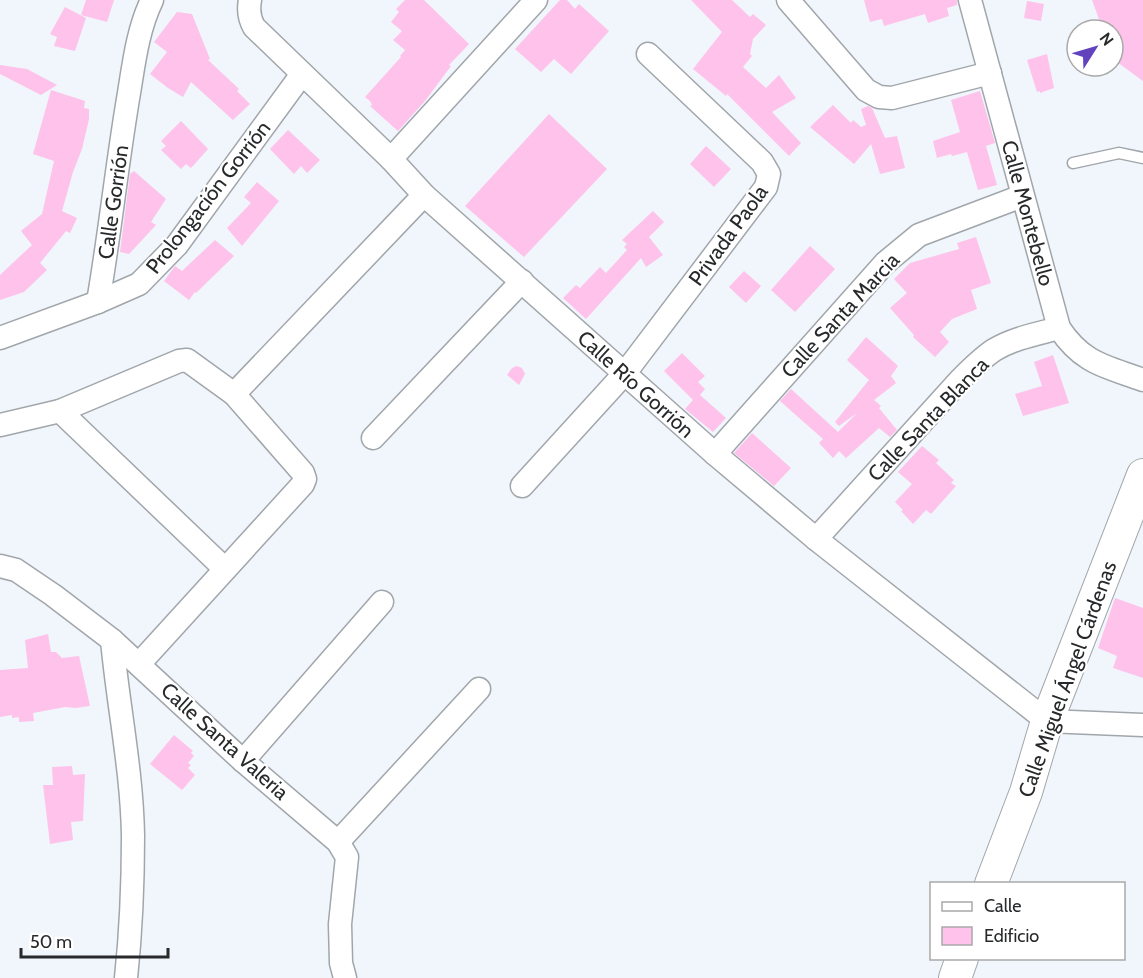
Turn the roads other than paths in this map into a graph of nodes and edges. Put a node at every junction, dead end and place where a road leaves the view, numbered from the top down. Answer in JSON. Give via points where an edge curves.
{"nodes":[{"id":1,"x":152,"y":0,"type":"edge"},
{"id":2,"x":536,"y":0,"type":"edge"},
{"id":3,"x":788,"y":0,"type":"edge"},
{"id":4,"x":970,"y":0,"type":"edge"},
{"id":5,"x":250,"y":10,"type":"edge"},
{"id":6,"x":648,"y":54,"type":"dead end"},
{"id":7,"x":302,"y":74,"type":"junction"},
{"id":8,"x":990,"y":74,"type":"junction"},
{"id":9,"x":1143,"y":158,"type":"edge"},
{"id":10,"x":391,"y":159,"type":"junction"},
{"id":11,"x":1073,"y":163,"type":"dead end"},
{"id":12,"x":424,"y":195,"type":"junction"},
{"id":13,"x":1022,"y":196,"type":"junction"},
{"id":14,"x":522,"y":281,"type":"junction"},
{"id":15,"x":98,"y":302,"type":"junction"},
{"id":16,"x":1059,"y":328,"type":"junction"},
{"id":17,"x":0,"y":338,"type":"edge"},
{"id":18,"x":625,"y":373,"type":"junction"},
{"id":19,"x":1143,"y":381,"type":"edge"},
{"id":20,"x":234,"y":394,"type":"junction"},
{"id":21,"x":60,"y":411,"type":"junction"},
{"id":22,"x":0,"y":425,"type":"edge"},
{"id":23,"x":373,"y":438,"type":"dead end"},
{"id":24,"x":715,"y":454,"type":"junction"},
{"id":25,"x":1143,"y":475,"type":"edge"},
{"id":26,"x":522,"y":486,"type":"dead end"},
{"id":27,"x":816,"y":539,"type":"junction"},
{"id":28,"x":0,"y":566,"type":"edge"},
{"id":29,"x":225,"y":569,"type":"junction"},
{"id":30,"x":382,"y":602,"type":"dead end"},
{"id":31,"x":112,"y":640,"type":"junction"},
{"id":32,"x":139,"y":664,"type":"junction"},
{"id":33,"x":479,"y":689,"type":"dead end"},
{"id":34,"x":1047,"y":721,"type":"junction"},
{"id":35,"x":1143,"y":725,"type":"edge"},
{"id":36,"x":243,"y":761,"type":"junction"},
{"id":37,"x":338,"y":842,"type":"junction"},
{"id":38,"x":992,"y":882,"type":"edge"},
{"id":39,"x":962,"y":960,"type":"edge"},
{"id":40,"x":126,"y":978,"type":"edge"},
{"id":41,"x":345,"y":978,"type":"edge"},
{"id":42,"x":955,"y":978,"type":"edge"}],
"edges":[{"from":1,"to":15,"type":"street","name":"Calle Gorrión","via":[[139,34]]},
{"from":2,"to":10,"type":"street"},
{"from":3,"to":8,"type":"street","via":[[866,90],[879,97],[892,98]]},
{"from":4,"to":8,"type":"street","name":"Calle Montebello"},
{"from":5,"to":7,"type":"street","name":"Calle Río Gorrión","via":[[254,27]]},
{"from":6,"to":18,"type":"street","name":"Privada Paola","via":[[762,162],[769,174],[766,187]]},
{"from":7,"to":10,"type":"street","name":"Calle Río Gorrión"},
{"from":7,"to":15,"type":"street","name":"Prolongación Gorrión","via":[[177,245],[139,284]]},
{"from":8,"to":13,"type":"street","name":"Calle Montebello"},
{"from":9,"to":11,"type":"lane","via":[[1119,153]]},
{"from":10,"to":12,"type":"street","name":"Calle Río Gorrión"},
{"from":12,"to":14,"type":"street","name":"Calle Río Gorrión"},
{"from":12,"to":20,"type":"street"},
{"from":13,"to":16,"type":"street","name":"Calle Montebello"},
{"from":13,"to":24,"type":"street","name":"Calle Santa Marcia","via":[[919,235],[902,247]]},
{"from":14,"to":18,"type":"street","name":"Calle Río Gorrión"},
{"from":14,"to":23,"type":"street"},
{"from":15,"to":17,"type":"street"},
{"from":16,"to":19,"type":"street","name":"Calle Montebello","via":[[1080,354]]},
{"from":16,"to":27,"type":"street","name":"Calle Santa Blanca","via":[[994,350],[976,365]]},
{"from":18,"to":24,"type":"street","name":"Calle Río Gorrión"},
{"from":18,"to":26,"type":"street"},
{"from":20,"to":21,"type":"street","via":[[187,360]]},
{"from":20,"to":29,"type":"street","via":[[305,479]]},
{"from":21,"to":22,"type":"street"},
{"from":21,"to":29,"type":"street"},
{"from":24,"to":27,"type":"street","name":"Calle Río Gorrión"},
{"from":25,"to":34,"type":"street","name":"Calle Miguel Ángel Cárdenas"},
{"from":27,"to":34,"type":"street","name":"Calle Río Gorrión"},
{"from":28,"to":31,"type":"street","name":"Calle Santa Valeria","via":[[16,570],[53,594]]},
{"from":29,"to":32,"type":"street"},
{"from":30,"to":36,"type":"street"},
{"from":31,"to":32,"type":"street","name":"Calle Santa Valeria"},
{"from":31,"to":40,"type":"street","via":[[133,834]]},
{"from":32,"to":36,"type":"street","name":"Calle Santa Valeria"},
{"from":33,"to":37,"type":"street"},
{"from":34,"to":35,"type":"street"},
{"from":34,"to":38,"type":"street","name":"Calle Miguel Ángel Cárdenas","via":[[1026,792]]},
{"from":36,"to":37,"type":"street","name":"Calle Santa Valeria"},
{"from":37,"to":41,"type":"street","via":[[347,857],[340,924]]},
{"from":39,"to":42,"type":"street"}]}
